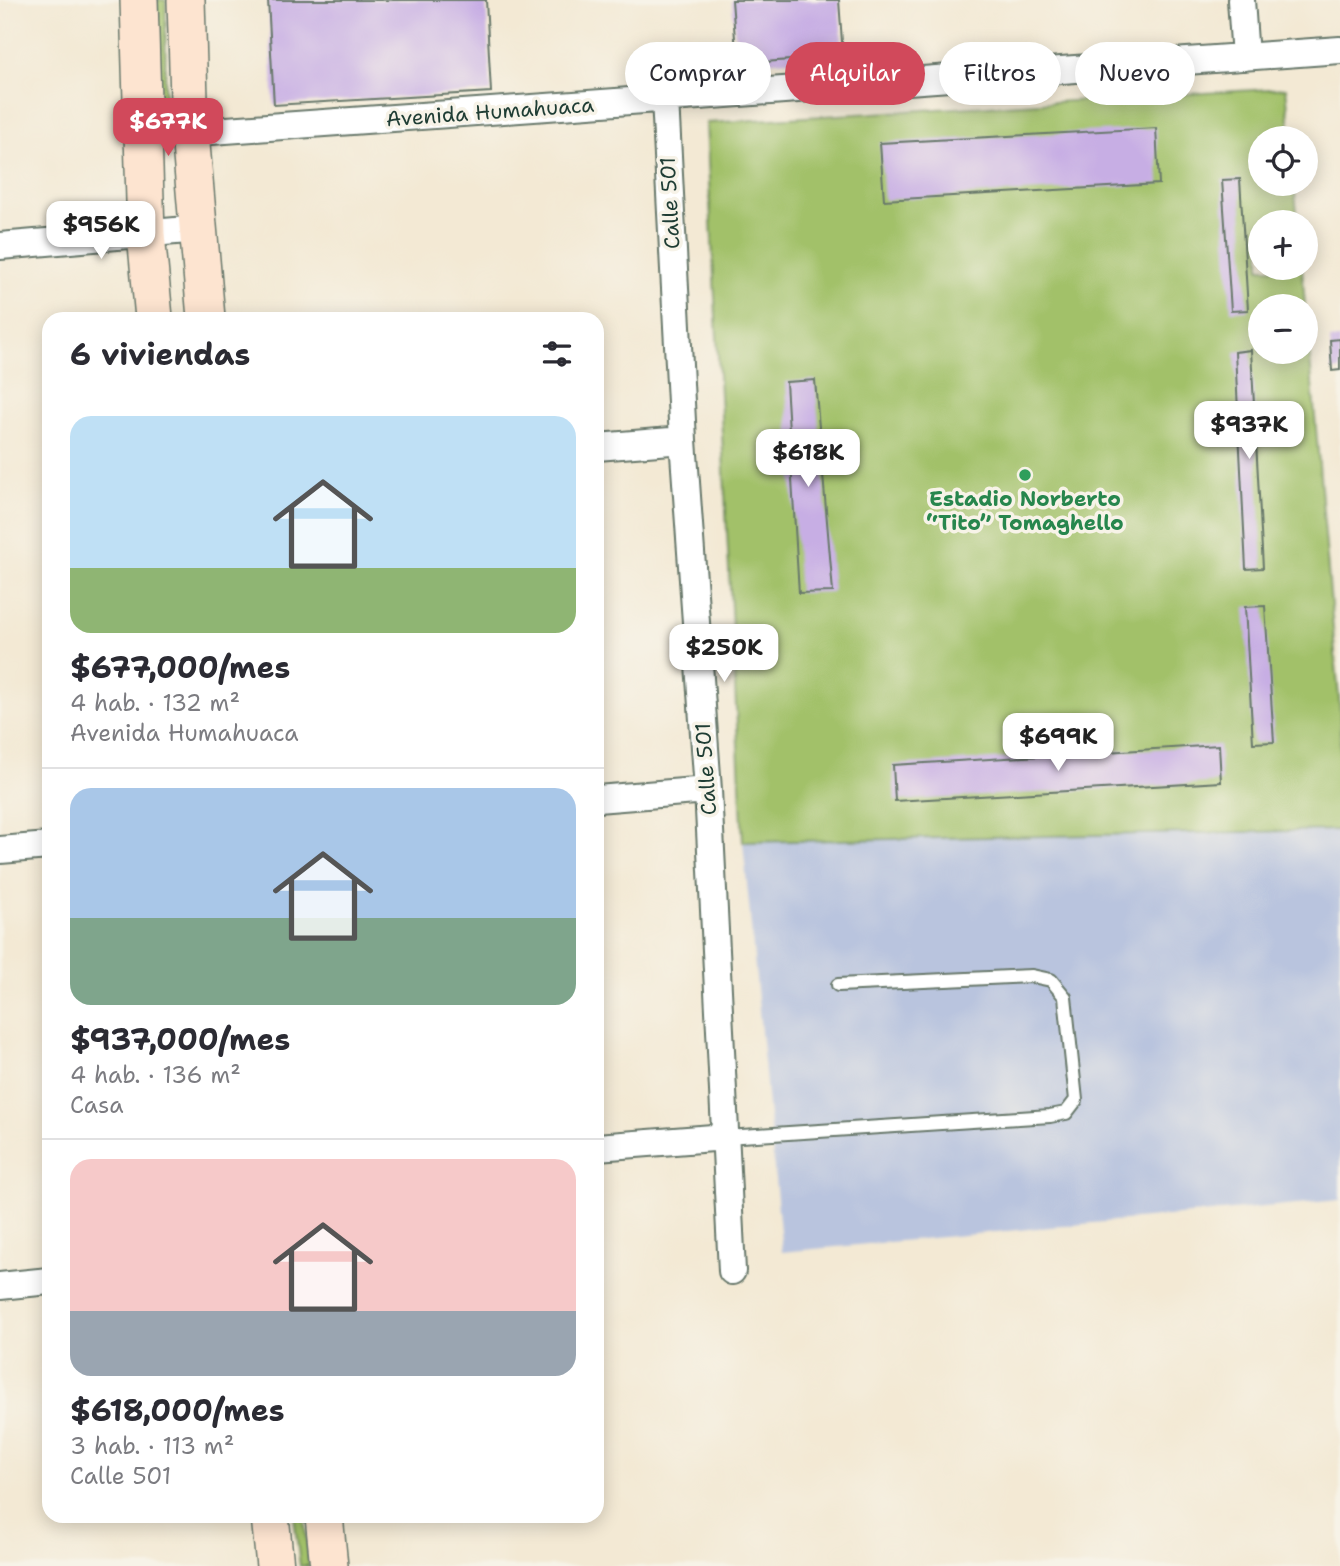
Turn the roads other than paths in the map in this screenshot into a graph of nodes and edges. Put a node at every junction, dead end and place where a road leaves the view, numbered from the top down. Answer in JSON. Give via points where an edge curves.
{"nodes":[{"id":1,"x":139,"y":0,"type":"edge"},
{"id":2,"x":186,"y":0,"type":"edge"},
{"id":3,"x":1241,"y":0,"type":"edge"},
{"id":4,"x":1340,"y":50,"type":"edge"},
{"id":5,"x":1245,"y":57,"type":"junction"},
{"id":6,"x":771,"y":91,"type":"edge"},
{"id":7,"x":625,"y":102,"type":"edge"},
{"id":8,"x":665,"y":105,"type":"edge"},
{"id":9,"x":190,"y":133,"type":"junction"},
{"id":10,"x":143,"y":136,"type":"junction"},
{"id":11,"x":199,"y":229,"type":"junction"},
{"id":12,"x":146,"y":233,"type":"junction"},
{"id":13,"x":0,"y":246,"type":"edge"},
{"id":14,"x":153,"y":312,"type":"edge"},
{"id":15,"x":206,"y":312,"type":"edge"},
{"id":16,"x":683,"y":440,"type":"junction"},
{"id":17,"x":604,"y":446,"type":"edge"},
{"id":18,"x":708,"y":790,"type":"junction"},
{"id":19,"x":604,"y":798,"type":"edge"},
{"id":20,"x":42,"y":847,"type":"edge"},
{"id":21,"x":0,"y":850,"type":"edge"},
{"id":22,"x":838,"y":985,"type":"dead end"},
{"id":23,"x":726,"y":1137,"type":"junction"},
{"id":24,"x":604,"y":1146,"type":"edge"},
{"id":25,"x":732,"y":1271,"type":"dead end"},
{"id":26,"x":42,"y":1282,"type":"edge"},
{"id":27,"x":0,"y":1286,"type":"edge"},
{"id":28,"x":271,"y":1523,"type":"edge"},
{"id":29,"x":325,"y":1523,"type":"edge"},
{"id":30,"x":275,"y":1566,"type":"edge"},
{"id":31,"x":329,"y":1566,"type":"edge"}],
"edges":[{"from":1,"to":10,"type":"main road"},
{"from":2,"to":9,"type":"main road"},
{"from":3,"to":5,"type":"street"},
{"from":4,"to":5,"type":"street","name":"Avenida Humahuaca"},
{"from":5,"to":6,"type":"street","name":"Avenida Humahuaca"},
{"from":7,"to":9,"type":"street","name":"Avenida Humahuaca"},
{"from":8,"to":16,"type":"street","name":"Calle 501"},
{"from":9,"to":10,"type":"street","name":"Avenida Humahuaca"},
{"from":9,"to":11,"type":"main road"},
{"from":10,"to":12,"type":"main road"},
{"from":11,"to":12,"type":"street"},
{"from":11,"to":15,"type":"main road"},
{"from":12,"to":13,"type":"street"},
{"from":12,"to":14,"type":"main road"},
{"from":16,"to":17,"type":"street"},
{"from":16,"to":18,"type":"street","name":"Calle 501"},
{"from":18,"to":19,"type":"street"},
{"from":18,"to":23,"type":"street","name":"Calle 501"},
{"from":20,"to":21,"type":"street"},
{"from":22,"to":23,"type":"lane","via":[[1032,976],[1051,980],[1065,997],[1076,1100],[1066,1112],[1050,1116]]},
{"from":23,"to":24,"type":"street"},
{"from":23,"to":25,"type":"street","name":"Calle 501"},
{"from":26,"to":27,"type":"street"},
{"from":28,"to":30,"type":"main road"},
{"from":29,"to":31,"type":"main road"}]}
